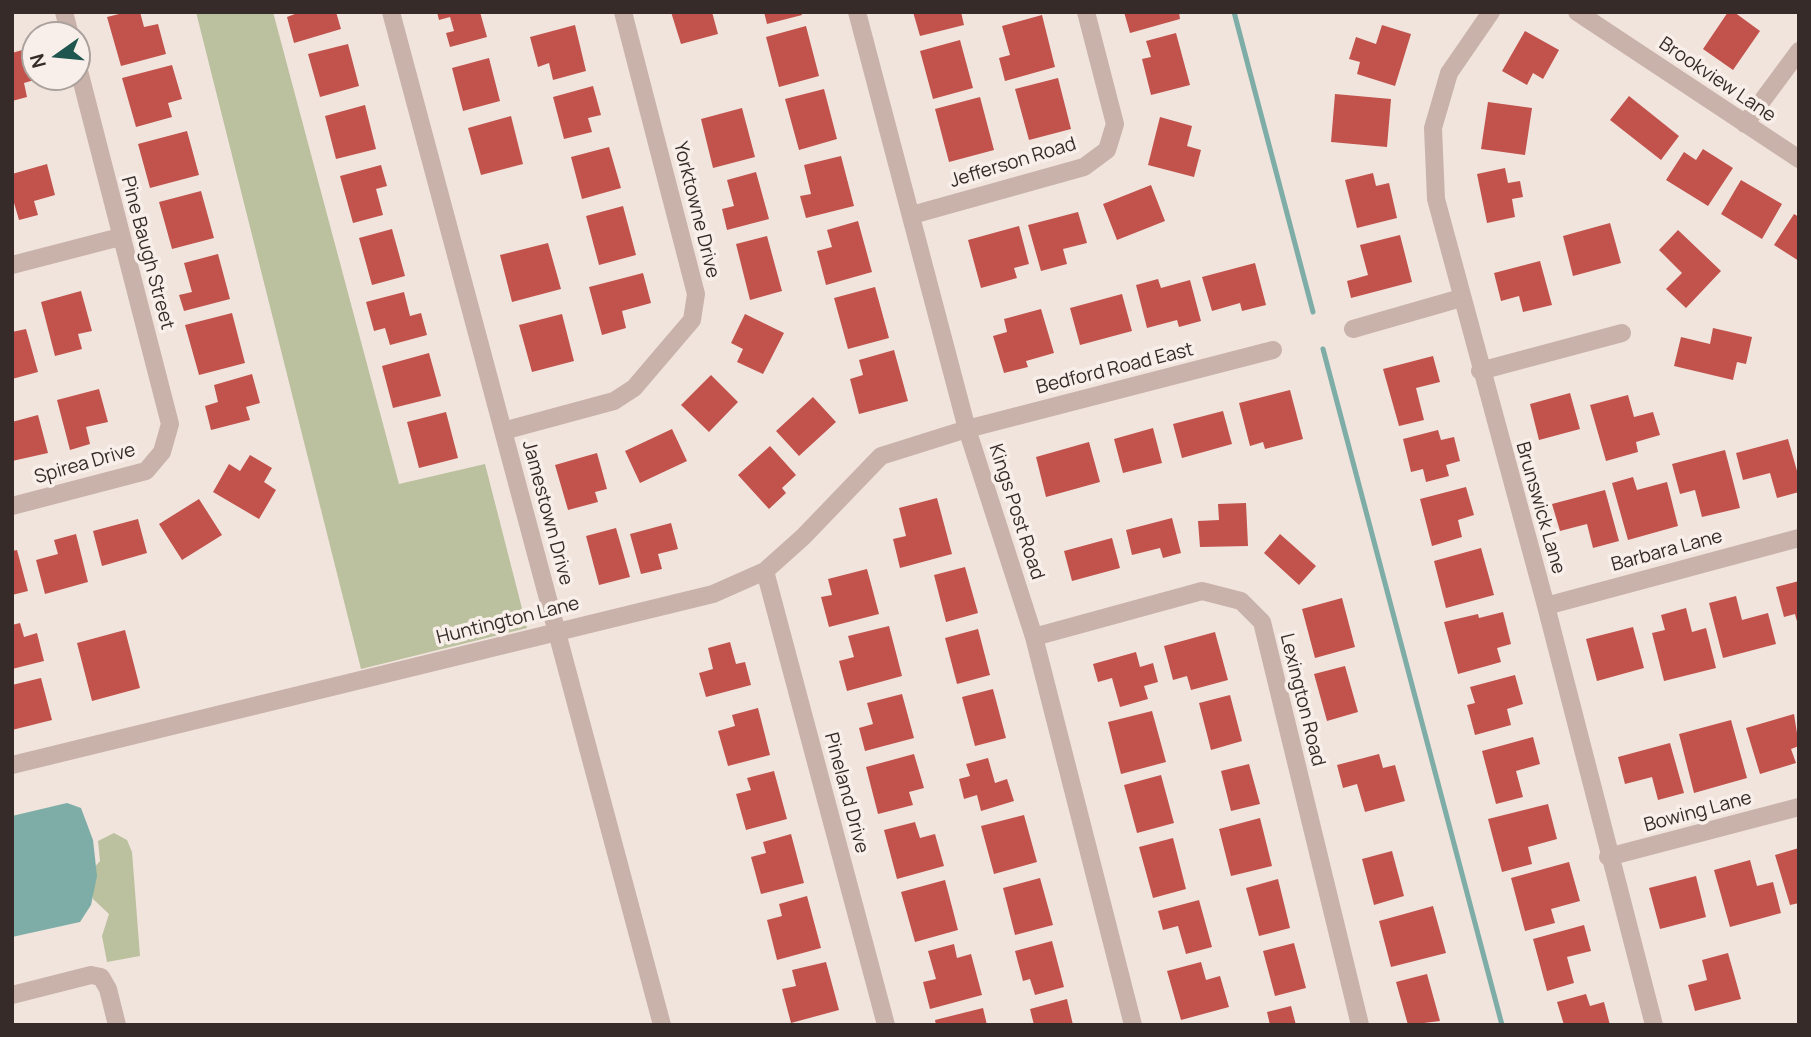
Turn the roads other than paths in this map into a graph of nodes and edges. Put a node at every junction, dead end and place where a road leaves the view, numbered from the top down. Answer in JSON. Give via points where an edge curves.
{"nodes":[{"id":1,"x":391,"y":12,"type":"edge"},
{"id":2,"x":623,"y":12,"type":"edge"},
{"id":3,"x":857,"y":12,"type":"edge"},
{"id":4,"x":1086,"y":12,"type":"edge"},
{"id":5,"x":1491,"y":12,"type":"edge"},
{"id":6,"x":1577,"y":12,"type":"edge"},
{"id":7,"x":1799,"y":51,"type":"edge"},
{"id":8,"x":84,"y":91,"type":"edge"},
{"id":9,"x":1745,"y":124,"type":"junction"},
{"id":10,"x":1799,"y":159,"type":"edge"},
{"id":11,"x":912,"y":215,"type":"junction"},
{"id":12,"x":120,"y":237,"type":"junction"},
{"id":13,"x":12,"y":265,"type":"edge"},
{"id":14,"x":1461,"y":298,"type":"junction"},
{"id":15,"x":1353,"y":329,"type":"dead end"},
{"id":16,"x":1622,"y":333,"type":"dead end"},
{"id":17,"x":1273,"y":350,"type":"dead end"},
{"id":18,"x":1480,"y":371,"type":"junction"},
{"id":19,"x":967,"y":429,"type":"junction"},
{"id":20,"x":503,"y":430,"type":"junction"},
{"id":21,"x":162,"y":452,"type":"joint"},
{"id":22,"x":12,"y":506,"type":"edge"},
{"id":23,"x":1799,"y":538,"type":"edge"},
{"id":24,"x":765,"y":571,"type":"junction"},
{"id":25,"x":1546,"y":606,"type":"junction"},
{"id":26,"x":556,"y":631,"type":"junction"},
{"id":27,"x":1034,"y":637,"type":"junction"},
{"id":28,"x":12,"y":765,"type":"edge"},
{"id":29,"x":1799,"y":807,"type":"edge"},
{"id":30,"x":1608,"y":857,"type":"junction"},
{"id":31,"x":12,"y":995,"type":"edge"},
{"id":32,"x":117,"y":1025,"type":"edge"},
{"id":33,"x":662,"y":1025,"type":"edge"},
{"id":34,"x":886,"y":1025,"type":"edge"},
{"id":35,"x":1133,"y":1025,"type":"edge"},
{"id":36,"x":1360,"y":1025,"type":"edge"},
{"id":37,"x":1654,"y":1025,"type":"edge"}],
"edges":[{"from":1,"to":20,"type":"street","name":"Jamestown Drive"},
{"from":2,"to":20,"type":"street","name":"Yorktowne Drive","via":[[696,294],[692,320],[634,388],[614,401]]},
{"from":3,"to":11,"type":"street","name":"Kings Post Road"},
{"from":4,"to":11,"type":"street","name":"Jefferson Road","via":[[1115,124],[1107,150],[1084,167]]},
{"from":5,"to":14,"type":"street","name":"Brunswick Lane","via":[[1449,73],[1433,128],[1436,199]]},
{"from":6,"to":9,"type":"street","name":"Brookview Lane"},
{"from":7,"to":9,"type":"street"},
{"from":8,"to":12,"type":"street","name":"Pine Baugh Street"},
{"from":9,"to":10,"type":"street","name":"Brookview Lane"},
{"from":11,"to":19,"type":"street","name":"Kings Post Road"},
{"from":12,"to":13,"type":"street"},
{"from":12,"to":21,"type":"street","name":"Pine Baugh Street","via":[[170,424]]},
{"from":14,"to":15,"type":"street"},
{"from":14,"to":18,"type":"street","name":"Brunswick Lane"},
{"from":16,"to":18,"type":"street"},
{"from":17,"to":19,"type":"street","name":"Bedford Road East"},
{"from":18,"to":25,"type":"street","name":"Brunswick Lane"},
{"from":19,"to":24,"type":"street","name":"Huntington Lane","via":[[881,456]]},
{"from":19,"to":27,"type":"street","name":"Kings Post Road"},
{"from":20,"to":26,"type":"street","name":"Jamestown Drive"},
{"from":21,"to":22,"type":"street","name":"Spirea Drive","via":[[146,471]]},
{"from":23,"to":25,"type":"street","name":"Barbara Lane"},
{"from":24,"to":26,"type":"street","name":"Huntington Lane","via":[[713,594]]},
{"from":24,"to":34,"type":"street","name":"Pineland Drive"},
{"from":25,"to":30,"type":"street","name":"Brunswick Lane"},
{"from":26,"to":28,"type":"street","name":"Huntington Lane"},
{"from":26,"to":33,"type":"street","name":"Jamestown Drive"},
{"from":27,"to":35,"type":"street","name":"Kings Post Road"},
{"from":27,"to":36,"type":"street","name":"Lexington Road","via":[[1202,591],[1241,601],[1262,622]]},
{"from":29,"to":30,"type":"street","name":"Bowing Lane"},
{"from":30,"to":37,"type":"street","name":"Brunswick Lane"},
{"from":31,"to":32,"type":"street","via":[[91,975],[101,977]]}]}
